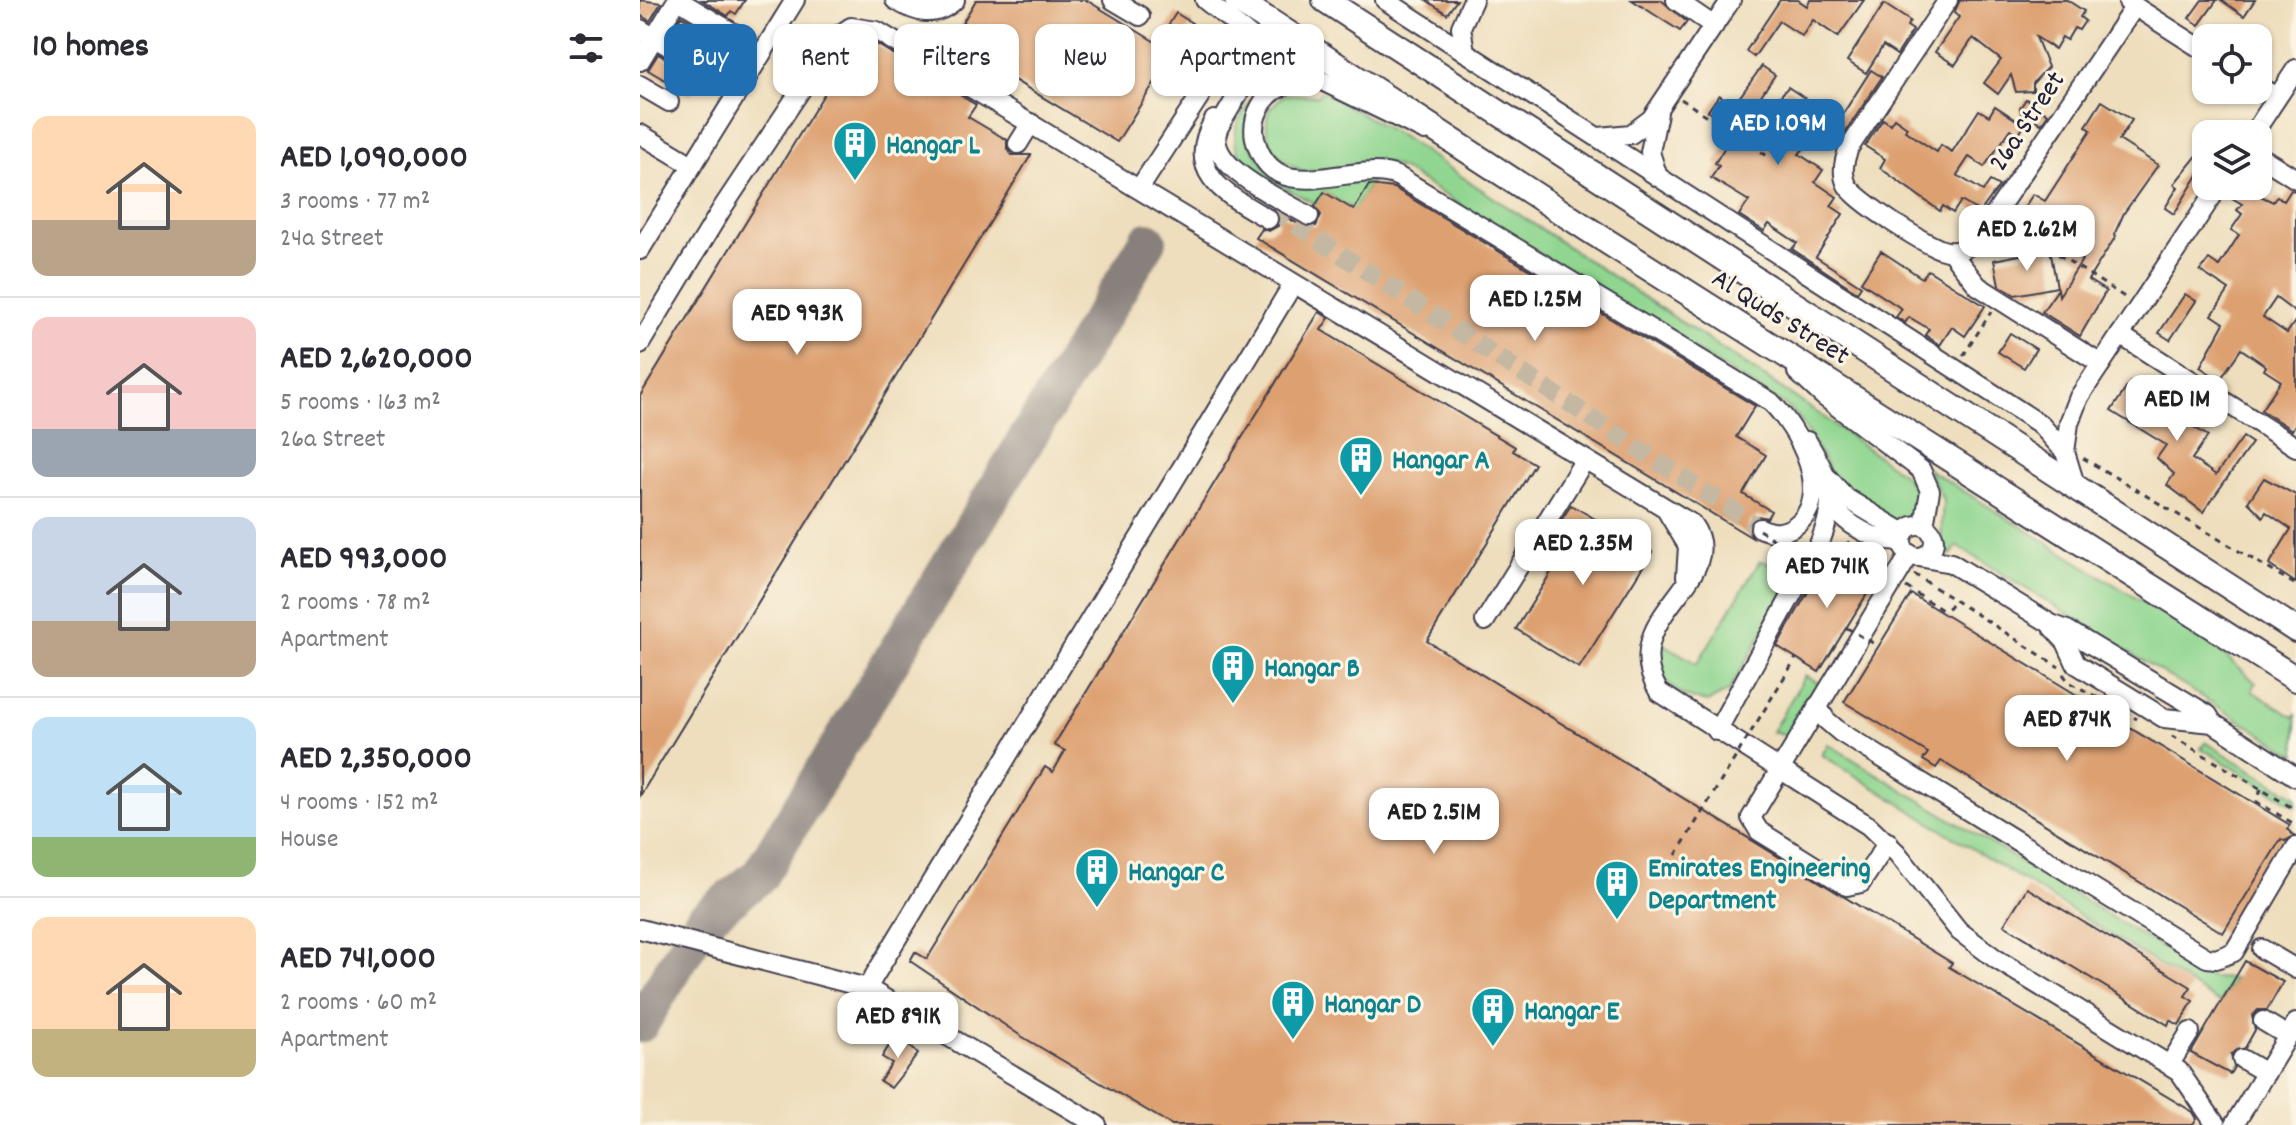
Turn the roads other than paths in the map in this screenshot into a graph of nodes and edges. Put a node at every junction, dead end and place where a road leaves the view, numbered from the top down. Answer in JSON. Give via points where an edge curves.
{"nodes":[{"id":1,"x":678,"y":0,"type":"edge"},
{"id":2,"x":795,"y":0,"type":"edge"},
{"id":3,"x":895,"y":0,"type":"edge"},
{"id":4,"x":955,"y":0,"type":"edge"},
{"id":5,"x":1113,"y":0,"type":"edge"},
{"id":6,"x":1205,"y":0,"type":"edge"},
{"id":7,"x":1237,"y":0,"type":"edge"},
{"id":8,"x":1325,"y":0,"type":"edge"},
{"id":9,"x":1385,"y":0,"type":"edge"},
{"id":10,"x":1473,"y":0,"type":"edge"},
{"id":11,"x":1676,"y":0,"type":"edge"},
{"id":12,"x":1731,"y":0,"type":"edge"},
{"id":13,"x":1948,"y":0,"type":"edge"},
{"id":14,"x":2130,"y":3,"type":"edge"},
{"id":15,"x":1140,"y":16,"type":"dead end"},
{"id":16,"x":718,"y":24,"type":"edge"},
{"id":17,"x":1235,"y":24,"type":"edge"},
{"id":18,"x":1714,"y":26,"type":"junction"},
{"id":19,"x":647,"y":33,"type":"edge"},
{"id":20,"x":2192,"y":43,"type":"edge"},
{"id":21,"x":1465,"y":52,"type":"junction"},
{"id":22,"x":640,"y":61,"type":"edge"},
{"id":23,"x":2296,"y":69,"type":"edge"},
{"id":24,"x":1324,"y":82,"type":"edge"},
{"id":25,"x":640,"y":85,"type":"edge"},
{"id":26,"x":2272,"y":94,"type":"edge"},
{"id":27,"x":1199,"y":96,"type":"edge"},
{"id":28,"x":1227,"y":96,"type":"edge"},
{"id":29,"x":1239,"y":96,"type":"edge"},
{"id":30,"x":1272,"y":96,"type":"edge"},
{"id":31,"x":2277,"y":97,"type":"junction"},
{"id":32,"x":669,"y":102,"type":"dead end"},
{"id":33,"x":1659,"y":110,"type":"junction"},
{"id":34,"x":2262,"y":120,"type":"edge"},
{"id":35,"x":1031,"y":123,"type":"junction"},
{"id":36,"x":640,"y":134,"type":"edge"},
{"id":37,"x":1447,"y":137,"type":"junction"},
{"id":38,"x":1596,"y":137,"type":"junction"},
{"id":39,"x":1018,"y":144,"type":"dead end"},
{"id":40,"x":2272,"y":164,"type":"edge"},
{"id":41,"x":692,"y":165,"type":"junction"},
{"id":42,"x":1658,"y":177,"type":"junction"},
{"id":43,"x":2296,"y":179,"type":"edge"},
{"id":44,"x":1139,"y":189,"type":"junction"},
{"id":45,"x":2210,"y":200,"type":"edge"},
{"id":46,"x":1311,"y":212,"type":"dead end"},
{"id":47,"x":1270,"y":215,"type":"tunnel mouth"},
{"id":48,"x":640,"y":250,"type":"edge"},
{"id":49,"x":1951,"y":252,"type":"junction"},
{"id":50,"x":1293,"y":284,"type":"junction"},
{"id":51,"x":2120,"y":335,"type":"junction"},
{"id":52,"x":1764,"y":339,"type":"junction"},
{"id":53,"x":640,"y":344,"type":"edge"},
{"id":54,"x":2101,"y":364,"type":"junction"},
{"id":55,"x":2079,"y":397,"type":"junction"},
{"id":56,"x":2029,"y":417,"type":"junction"},
{"id":57,"x":1790,"y":426,"type":"junction"},
{"id":58,"x":2296,"y":447,"type":"edge"},
{"id":59,"x":2065,"y":450,"type":"junction"},
{"id":60,"x":1584,"y":461,"type":"junction"},
{"id":61,"x":1827,"y":477,"type":"junction"},
{"id":62,"x":2076,"y":488,"type":"junction"},
{"id":63,"x":1832,"y":504,"type":"junction"},
{"id":64,"x":1760,"y":529,"type":"tunnel mouth"},
{"id":65,"x":1929,"y":531,"type":"junction"},
{"id":66,"x":1909,"y":546,"type":"junction"},
{"id":67,"x":1951,"y":563,"type":"junction"},
{"id":68,"x":1485,"y":621,"type":"dead end"},
{"id":69,"x":2051,"y":624,"type":"junction"},
{"id":70,"x":2296,"y":630,"type":"edge"},
{"id":71,"x":2104,"y":653,"type":"junction"},
{"id":72,"x":2123,"y":664,"type":"junction"},
{"id":73,"x":2091,"y":673,"type":"junction"},
{"id":74,"x":2296,"y":679,"type":"edge"},
{"id":75,"x":2109,"y":684,"type":"junction"},
{"id":76,"x":2157,"y":685,"type":"junction"},
{"id":77,"x":1817,"y":706,"type":"junction"},
{"id":78,"x":2144,"y":706,"type":"junction"},
{"id":79,"x":2213,"y":723,"type":"junction"},
{"id":80,"x":1717,"y":731,"type":"junction"},
{"id":81,"x":1779,"y":768,"type":"junction"},
{"id":82,"x":2296,"y":777,"type":"edge"},
{"id":83,"x":1888,"y":842,"type":"junction"},
{"id":84,"x":2296,"y":847,"type":"edge"},
{"id":85,"x":640,"y":929,"type":"edge"},
{"id":86,"x":2262,"y":949,"type":"dead end"},
{"id":87,"x":2296,"y":969,"type":"edge"},
{"id":88,"x":867,"y":988,"type":"junction"},
{"id":89,"x":2263,"y":1021,"type":"dead end"},
{"id":90,"x":2292,"y":1030,"type":"edge"},
{"id":91,"x":2190,"y":1032,"type":"dead end"},
{"id":92,"x":2242,"y":1059,"type":"dead end"},
{"id":93,"x":2170,"y":1064,"type":"junction"},
{"id":94,"x":2266,"y":1073,"type":"junction"},
{"id":95,"x":1097,"y":1125,"type":"edge"},
{"id":96,"x":2216,"y":1125,"type":"edge"},
{"id":97,"x":2234,"y":1125,"type":"edge"}],
"edges":[{"from":1,"to":16,"type":"street"},
{"from":1,"to":19,"type":"street"},
{"from":2,"to":41,"type":"street"},
{"from":3,"to":4,"type":"street","via":[[928,13]]},
{"from":5,"to":15,"type":"street"},
{"from":6,"to":17,"type":"street"},
{"from":7,"to":37,"type":"main road","name":"Al Quds Street"},
{"from":8,"to":62,"type":"main road","name":"Al Quds Street"},
{"from":9,"to":21,"type":"street"},
{"from":10,"to":21,"type":"street","via":[[1461,27]]},
{"from":11,"to":18,"type":"street"},
{"from":12,"to":18,"type":"street"},
{"from":13,"to":49,"type":"street","via":[[1849,148],[1844,175],[1856,196],[1931,246]]},
{"from":14,"to":20,"type":"street"},
{"from":14,"to":49,"type":"street","name":"26a Street","via":[[1995,214],[1974,243]]},
{"from":18,"to":33,"type":"street"},
{"from":19,"to":22,"type":"street"},
{"from":21,"to":38,"type":"street"},
{"from":23,"to":31,"type":"street"},
{"from":24,"to":37,"type":"street","via":[[1398,121]]},
{"from":25,"to":32,"type":"street"},
{"from":26,"to":31,"type":"street"},
{"from":27,"to":44,"type":"street"},
{"from":28,"to":47,"type":"street","via":[[1203,141],[1203,160],[1225,193]]},
{"from":29,"to":46,"type":"street","via":[[1226,118],[1225,141],[1232,154]]},
{"from":30,"to":57,"type":"street","via":[[1255,119],[1254,133],[1261,156],[1279,173],[1302,181],[1367,170],[1399,177],[1763,395]]},
{"from":31,"to":34,"type":"street"},
{"from":33,"to":38,"type":"street","via":[[1631,134]]},
{"from":33,"to":42,"type":"street","via":[[1650,141]]},
{"from":35,"to":39,"type":"street"},
{"from":35,"to":44,"type":"street"},
{"from":35,"to":53,"type":"street","via":[[877,31],[860,26],[843,31],[723,207]]},
{"from":36,"to":41,"type":"street"},
{"from":37,"to":52,"type":"main road","name":"Al Quds Street"},
{"from":38,"to":42,"type":"street"},
{"from":40,"to":43,"type":"street"},
{"from":41,"to":48,"type":"street"},
{"from":42,"to":56,"type":"street"},
{"from":44,"to":50,"type":"street"},
{"from":45,"to":51,"type":"street"},
{"from":49,"to":54,"type":"street","via":[[1967,276]]},
{"from":50,"to":60,"type":"street"},
{"from":50,"to":88,"type":"street"},
{"from":51,"to":54,"type":"street"},
{"from":51,"to":58,"type":"street"},
{"from":52,"to":65,"type":"street","via":[[1823,396],[1921,470],[1930,491]]},
{"from":52,"to":74,"type":"main road","name":"Al Quds Street"},
{"from":54,"to":55,"type":"street"},
{"from":55,"to":56,"type":"street","via":[[2062,411]]},
{"from":55,"to":59,"type":"street"},
{"from":56,"to":59,"type":"street"},
{"from":57,"to":61,"type":"street","via":[[1805,437]]},
{"from":57,"to":64,"type":"street","via":[[1812,475],[1812,501],[1788,531]]},
{"from":59,"to":62,"type":"street"},
{"from":60,"to":68,"type":"street"},
{"from":60,"to":80,"type":"street","via":[[1664,509],[1688,546],[1684,584],[1655,629],[1647,665],[1659,692]]},
{"from":61,"to":63,"type":"street"},
{"from":61,"to":66,"type":"street"},
{"from":62,"to":70,"type":"main road","name":"Al Quds Street"},
{"from":63,"to":66,"type":"street","via":[[1841,516],[1877,538]]},
{"from":63,"to":80,"type":"street","via":[[1817,549]]},
{"from":65,"to":66,"type":"street","via":[[1913,526]]},
{"from":65,"to":66,"type":"street","via":[[1933,547]]},
{"from":65,"to":67,"type":"street"},
{"from":66,"to":67,"type":"street"},
{"from":66,"to":77,"type":"street"},
{"from":67,"to":69,"type":"street"},
{"from":69,"to":71,"type":"street"},
{"from":69,"to":73,"type":"street","via":[[2076,664]]},
{"from":71,"to":72,"type":"street"},
{"from":71,"to":73,"type":"street","via":[[2094,660]]},
{"from":72,"to":75,"type":"street"},
{"from":72,"to":76,"type":"street"},
{"from":73,"to":75,"type":"street"},
{"from":75,"to":78,"type":"street"},
{"from":76,"to":78,"type":"street"},
{"from":76,"to":79,"type":"street"},
{"from":77,"to":81,"type":"street"},
{"from":77,"to":84,"type":"street","via":[[1840,732],[2198,954],[2216,959],[2234,952]]},
{"from":78,"to":79,"type":"street","via":[[2169,719]]},
{"from":79,"to":82,"type":"street"},
{"from":80,"to":81,"type":"street"},
{"from":81,"to":83,"type":"street"},
{"from":81,"to":83,"type":"street","via":[[1751,818],[1759,831],[1847,886],[1861,883]]},
{"from":83,"to":93,"type":"street","via":[[1944,915],[1976,946]]},
{"from":85,"to":88,"type":"street"},
{"from":86,"to":87,"type":"street"},
{"from":88,"to":95,"type":"street"},
{"from":89,"to":90,"type":"street"},
{"from":90,"to":94,"type":"street"},
{"from":91,"to":93,"type":"street"},
{"from":92,"to":94,"type":"street"},
{"from":93,"to":96,"type":"street","via":[[2186,1078]]},
{"from":94,"to":97,"type":"street"}]}
